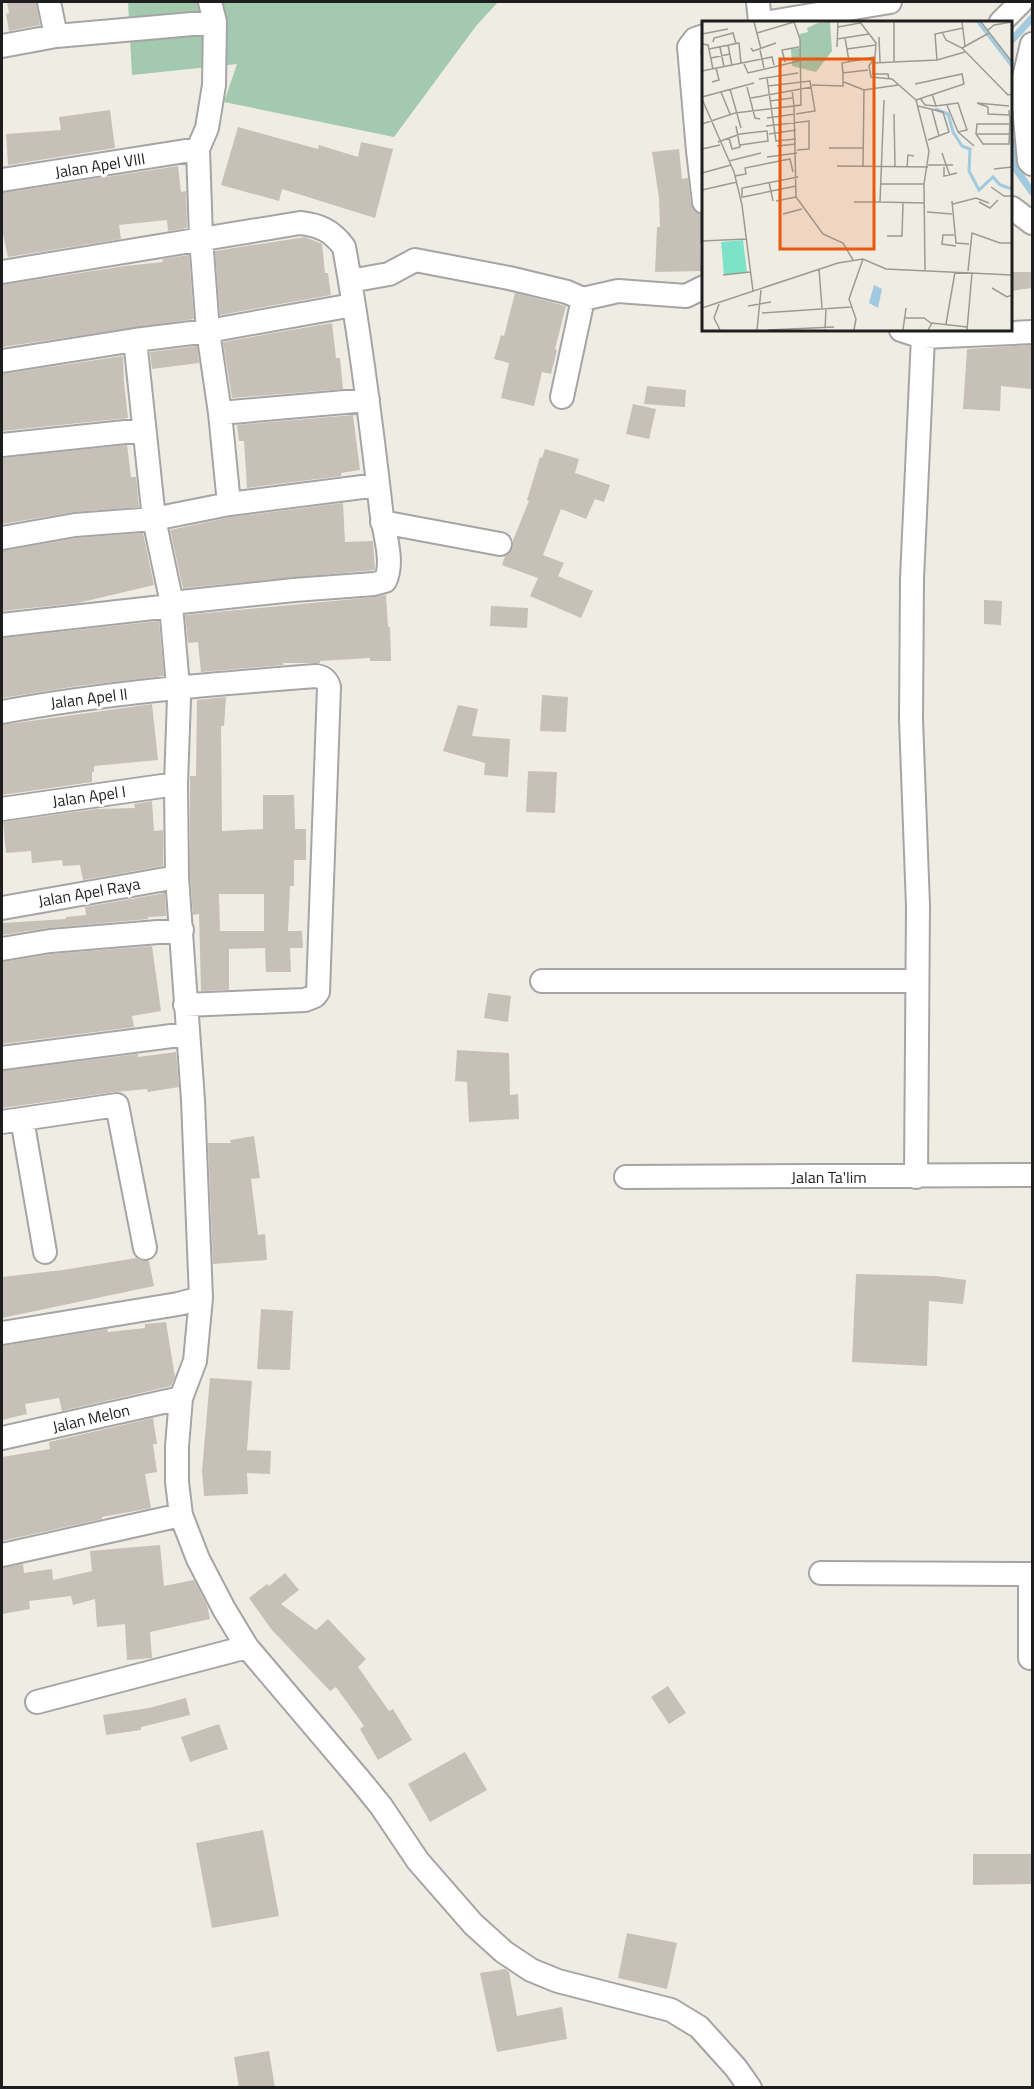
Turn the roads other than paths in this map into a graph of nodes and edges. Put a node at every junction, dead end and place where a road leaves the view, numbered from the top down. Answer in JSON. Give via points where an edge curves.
{"nodes":[{"id":1,"x":49,"y":2,"type":"edge"},
{"id":2,"x":758,"y":2,"type":"edge"},
{"id":3,"x":890,"y":2,"type":"edge"},
{"id":4,"x":1021,"y":2,"type":"edge"},
{"id":5,"x":212,"y":12,"type":"edge"},
{"id":6,"x":760,"y":21,"type":"edge"},
{"id":7,"x":776,"y":21,"type":"edge"},
{"id":8,"x":1002,"y":21,"type":"edge"},
{"id":9,"x":56,"y":36,"type":"junction"},
{"id":10,"x":702,"y":37,"type":"edge"},
{"id":11,"x":1032,"y":45,"type":"edge"},
{"id":12,"x":2,"y":46,"type":"edge"},
{"id":13,"x":198,"y":149,"type":"junction"},
{"id":14,"x":701,"y":151,"type":"edge"},
{"id":15,"x":1032,"y":164,"type":"edge"},
{"id":16,"x":702,"y":168,"type":"edge"},
{"id":17,"x":2,"y":180,"type":"edge"},
{"id":18,"x":1013,"y":210,"type":"edge"},
{"id":19,"x":1032,"y":224,"type":"edge"},
{"id":20,"x":201,"y":238,"type":"junction"},
{"id":21,"x":2,"y":272,"type":"edge"},
{"id":22,"x":350,"y":281,"type":"junction"},
{"id":23,"x":702,"y":288,"type":"edge"},
{"id":24,"x":583,"y":299,"type":"junction"},
{"id":25,"x":353,"y":304,"type":"junction"},
{"id":26,"x":208,"y":331,"type":"junction"},
{"id":27,"x":906,"y":332,"type":"edge"},
{"id":28,"x":1032,"y":332,"type":"edge"},
{"id":29,"x":923,"y":338,"type":"junction"},
{"id":30,"x":135,"y":340,"type":"junction"},
{"id":31,"x":2,"y":361,"type":"edge"},
{"id":32,"x":562,"y":397,"type":"dead end"},
{"id":33,"x":368,"y":400,"type":"junction"},
{"id":34,"x":220,"y":413,"type":"junction"},
{"id":35,"x":144,"y":430,"type":"junction"},
{"id":36,"x":2,"y":445,"type":"edge"},
{"id":37,"x":378,"y":485,"type":"junction"},
{"id":38,"x":229,"y":504,"type":"junction"},
{"id":39,"x":154,"y":519,"type":"junction"},
{"id":40,"x":382,"y":522,"type":"junction"},
{"id":41,"x":2,"y":538,"type":"edge"},
{"id":42,"x":500,"y":544,"type":"dead end"},
{"id":43,"x":171,"y":605,"type":"junction"},
{"id":44,"x":2,"y":625,"type":"edge"},
{"id":45,"x":178,"y":687,"type":"junction"},
{"id":46,"x":2,"y":712,"type":"edge"},
{"id":47,"x":176,"y":783,"type":"junction"},
{"id":48,"x":2,"y":809,"type":"edge"},
{"id":49,"x":177,"y":877,"type":"junction"},
{"id":50,"x":2,"y":908,"type":"edge"},
{"id":51,"x":182,"y":930,"type":"junction"},
{"id":52,"x":2,"y":949,"type":"edge"},
{"id":53,"x":542,"y":981,"type":"dead end"},
{"id":54,"x":917,"y":981,"type":"junction"},
{"id":55,"x":185,"y":1005,"type":"junction"},
{"id":56,"x":187,"y":1034,"type":"junction"},
{"id":57,"x":2,"y":1058,"type":"edge"},
{"id":58,"x":12,"y":1120,"type":"edge"},
{"id":59,"x":1032,"y":1175,"type":"edge"},
{"id":60,"x":626,"y":1177,"type":"dead end"},
{"id":61,"x":915,"y":1177,"type":"junction"},
{"id":62,"x":145,"y":1248,"type":"dead end"},
{"id":63,"x":45,"y":1252,"type":"dead end"},
{"id":64,"x":201,"y":1298,"type":"junction"},
{"id":65,"x":2,"y":1333,"type":"edge"},
{"id":66,"x":181,"y":1398,"type":"junction"},
{"id":67,"x":2,"y":1438,"type":"edge"},
{"id":68,"x":181,"y":1515,"type":"junction"},
{"id":69,"x":2,"y":1555,"type":"edge"},
{"id":70,"x":821,"y":1573,"type":"dead end"},
{"id":71,"x":1031,"y":1574,"type":"edge"},
{"id":72,"x":247,"y":1647,"type":"junction"},
{"id":73,"x":1030,"y":1658,"type":"dead end"},
{"id":74,"x":37,"y":1702,"type":"dead end"},
{"id":75,"x":750,"y":2088,"type":"edge"}],
"edges":[{"from":1,"to":9,"type":"street"},
{"from":2,"to":6,"type":"street"},
{"from":3,"to":7,"type":"street"},
{"from":4,"to":8,"type":"street"},
{"from":5,"to":9,"type":"street"},
{"from":5,"to":13,"type":"street","via":[[212,107]]},
{"from":9,"to":12,"type":"street"},
{"from":10,"to":14,"type":"street","via":[[689,47]]},
{"from":11,"to":15,"type":"street","via":[[1022,86]]},
{"from":13,"to":17,"type":"street","name":"Jalan Apel VIII"},
{"from":13,"to":20,"type":"street"},
{"from":14,"to":16,"type":"street"},
{"from":18,"to":19,"type":"street"},
{"from":20,"to":21,"type":"street"},
{"from":20,"to":22,"type":"street","via":[[315,224],[327,229],[344,247]]},
{"from":20,"to":26,"type":"street"},
{"from":22,"to":24,"type":"street","via":[[389,274],[408,262],[424,260]]},
{"from":22,"to":25,"type":"street"},
{"from":23,"to":24,"type":"street","via":[[686,296],[618,291]]},
{"from":24,"to":32,"type":"street"},
{"from":25,"to":26,"type":"street"},
{"from":25,"to":33,"type":"street"},
{"from":26,"to":30,"type":"street"},
{"from":26,"to":34,"type":"street"},
{"from":27,"to":29,"type":"street"},
{"from":28,"to":29,"type":"street"},
{"from":29,"to":54,"type":"street","via":[[912,579]]},
{"from":30,"to":31,"type":"street"},
{"from":30,"to":35,"type":"street"},
{"from":33,"to":34,"type":"street"},
{"from":33,"to":37,"type":"street"},
{"from":34,"to":38,"type":"street"},
{"from":35,"to":36,"type":"street"},
{"from":35,"to":39,"type":"street"},
{"from":37,"to":38,"type":"street"},
{"from":37,"to":40,"type":"street"},
{"from":38,"to":39,"type":"street"},
{"from":39,"to":41,"type":"street","via":[[75,525]]},
{"from":39,"to":43,"type":"street"},
{"from":40,"to":42,"type":"street"},
{"from":40,"to":43,"type":"street","via":[[389,560],[385,581]]},
{"from":43,"to":44,"type":"street"},
{"from":43,"to":45,"type":"street"},
{"from":45,"to":46,"type":"street","name":"Jalan Apel II"},
{"from":45,"to":47,"type":"street"},
{"from":45,"to":55,"type":"street","name":"Jalan Apel II","via":[[316,676],[329,687],[318,992],[305,1000]]},
{"from":47,"to":48,"type":"street","name":"Jalan Apel I"},
{"from":47,"to":49,"type":"street"},
{"from":49,"to":50,"type":"street","name":"Jalan Apel Raya"},
{"from":49,"to":51,"type":"street"},
{"from":51,"to":52,"type":"street","via":[[50,940]]},
{"from":51,"to":55,"type":"street"},
{"from":53,"to":54,"type":"street"},
{"from":54,"to":61,"type":"street"},
{"from":55,"to":56,"type":"street"},
{"from":56,"to":57,"type":"street"},
{"from":56,"to":64,"type":"street"},
{"from":58,"to":62,"type":"street","via":[[117,1106]]},
{"from":58,"to":63,"type":"street"},
{"from":59,"to":61,"type":"street","name":"Jalan Ta'lim"},
{"from":60,"to":61,"type":"street","name":"Jalan Ta'lim"},
{"from":64,"to":65,"type":"street"},
{"from":64,"to":66,"type":"street","via":[[195,1361]]},
{"from":66,"to":67,"type":"street","name":"Jalan Melon"},
{"from":66,"to":68,"type":"street","via":[[177,1482]]},
{"from":68,"to":69,"type":"street"},
{"from":68,"to":72,"type":"street","via":[[198,1559]]},
{"from":70,"to":71,"type":"street"},
{"from":71,"to":73,"type":"street"},
{"from":72,"to":74,"type":"street"},
{"from":72,"to":75,"type":"street","via":[[381,1806],[418,1861],[473,1924],[504,1952],[531,1970],[558,1981],[671,2010],[699,2027]]}]}
